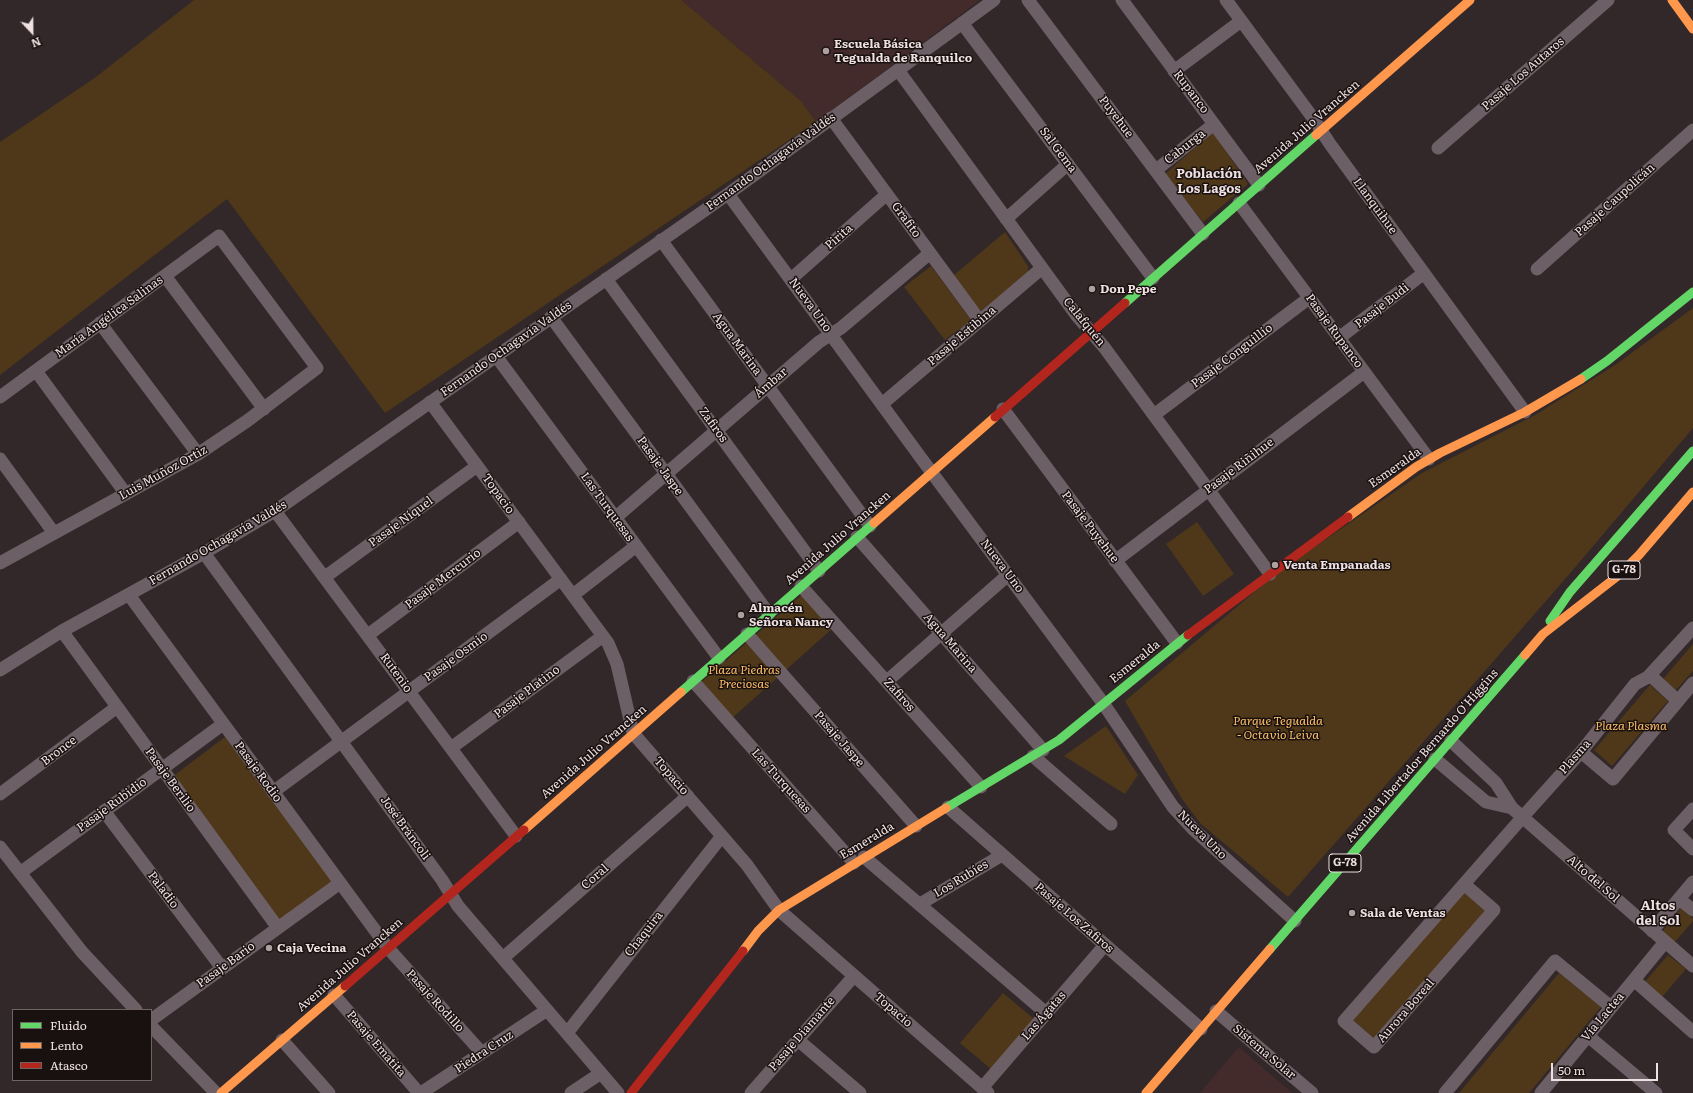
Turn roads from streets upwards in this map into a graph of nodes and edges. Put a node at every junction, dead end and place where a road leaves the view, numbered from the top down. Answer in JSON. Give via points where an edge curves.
{"nodes":[{"id":1,"x":994,"y":0,"type":"edge"},
{"id":2,"x":1028,"y":0,"type":"edge"},
{"id":3,"x":1122,"y":0,"type":"edge"},
{"id":4,"x":1226,"y":0,"type":"edge"},
{"id":5,"x":1470,"y":0,"type":"edge"},
{"id":6,"x":1608,"y":0,"type":"edge"},
{"id":7,"x":1672,"y":0,"type":"edge"},
{"id":8,"x":1241,"y":21,"type":"junction"},
{"id":9,"x":962,"y":23,"type":"junction"},
{"id":10,"x":1693,"y":29,"type":"edge"},
{"id":11,"x":898,"y":70,"type":"junction"},
{"id":12,"x":1174,"y":71,"type":"junction"},
{"id":13,"x":831,"y":118,"type":"junction"},
{"id":14,"x":1214,"y":124,"type":"junction"},
{"id":15,"x":1321,"y":130,"type":"junction"},
{"id":16,"x":1693,"y":130,"type":"edge"},
{"id":17,"x":1438,"y":148,"type":"dead end"},
{"id":18,"x":1068,"y":164,"type":"junction"},
{"id":19,"x":1156,"y":170,"type":"junction"},
{"id":20,"x":1259,"y":185,"type":"junction"},
{"id":21,"x":728,"y":194,"type":"junction"},
{"id":22,"x":887,"y":194,"type":"junction"},
{"id":23,"x":1239,"y":203,"type":"junction"},
{"id":24,"x":1006,"y":218,"type":"junction"},
{"id":25,"x":1203,"y":234,"type":"junction"},
{"id":26,"x":661,"y":240,"type":"junction"},
{"id":27,"x":930,"y":252,"type":"junction"},
{"id":28,"x":1042,"y":268,"type":"junction"},
{"id":29,"x":1537,"y":269,"type":"dead end"},
{"id":30,"x":1424,"y":273,"type":"junction"},
{"id":31,"x":165,"y":276,"type":"junction"},
{"id":32,"x":1153,"y":278,"type":"junction"},
{"id":33,"x":606,"y":279,"type":"junction"},
{"id":34,"x":791,"y":279,"type":"junction"},
{"id":35,"x":1693,"y":292,"type":"edge"},
{"id":36,"x":1309,"y":298,"type":"junction"},
{"id":37,"x":551,"y":318,"type":"junction"},
{"id":38,"x":980,"y":321,"type":"junction"},
{"id":39,"x":100,"y":324,"type":"junction"},
{"id":40,"x":1091,"y":332,"type":"junction"},
{"id":41,"x":831,"y":334,"type":"junction"},
{"id":42,"x":1339,"y":338,"type":"junction"},
{"id":43,"x":496,"y":356,"type":"junction"},
{"id":44,"x":317,"y":368,"type":"joint"},
{"id":45,"x":36,"y":371,"type":"junction"},
{"id":46,"x":1364,"y":372,"type":"junction"},
{"id":47,"x":768,"y":386,"type":"junction"},
{"id":48,"x":0,"y":397,"type":"edge"},
{"id":49,"x":430,"y":402,"type":"junction"},
{"id":50,"x":882,"y":404,"type":"junction"},
{"id":51,"x":264,"y":408,"type":"junction"},
{"id":52,"x":1003,"y":409,"type":"junction"},
{"id":53,"x":1525,"y":412,"type":"junction"},
{"id":54,"x":1154,"y":415,"type":"junction"},
{"id":55,"x":716,"y":430,"type":"junction"},
{"id":56,"x":1693,"y":451,"type":"edge"},
{"id":57,"x":198,"y":454,"type":"junction"},
{"id":58,"x":0,"y":459,"type":"edge"},
{"id":59,"x":1429,"y":459,"type":"junction"},
{"id":60,"x":477,"y":466,"type":"junction"},
{"id":61,"x":931,"y":472,"type":"junction"},
{"id":62,"x":666,"y":474,"type":"junction"},
{"id":63,"x":1208,"y":490,"type":"junction"},
{"id":64,"x":1693,"y":492,"type":"edge"},
{"id":65,"x":126,"y":494,"type":"junction"},
{"id":66,"x":275,"y":511,"type":"junction"},
{"id":67,"x":615,"y":518,"type":"junction"},
{"id":68,"x":519,"y":522,"type":"junction"},
{"id":69,"x":870,"y":526,"type":"junction"},
{"id":70,"x":54,"y":533,"type":"junction"},
{"id":71,"x":857,"y":537,"type":"junction"},
{"id":72,"x":636,"y":546,"type":"junction"},
{"id":73,"x":204,"y":554,"type":"junction"},
{"id":74,"x":1115,"y":561,"type":"junction"},
{"id":75,"x":0,"y":563,"type":"edge"},
{"id":76,"x":819,"y":571,"type":"junction"},
{"id":77,"x":1270,"y":574,"type":"junction"},
{"id":78,"x":1008,"y":576,"type":"junction"},
{"id":79,"x":325,"y":577,"type":"junction"},
{"id":80,"x":561,"y":579,"type":"junction"},
{"id":81,"x":801,"y":586,"type":"junction"},
{"id":82,"x":129,"y":595,"type":"junction"},
{"id":83,"x":573,"y":595,"type":"junction"},
{"id":84,"x":769,"y":614,"type":"junction"},
{"id":85,"x":1693,"y":628,"type":"edge"},
{"id":86,"x":62,"y":631,"type":"junction"},
{"id":87,"x":747,"y":634,"type":"junction"},
{"id":88,"x":942,"y":634,"type":"junction"},
{"id":89,"x":1543,"y":634,"type":"junction"},
{"id":90,"x":368,"y":635,"type":"junction"},
{"id":91,"x":603,"y":636,"type":"junction"},
{"id":92,"x":1177,"y":643,"type":"junction"},
{"id":93,"x":719,"y":658,"type":"junction"},
{"id":94,"x":0,"y":670,"type":"edge"},
{"id":95,"x":1650,"y":675,"type":"junction"},
{"id":96,"x":693,"y":681,"type":"junction"},
{"id":97,"x":887,"y":681,"type":"junction"},
{"id":98,"x":1693,"y":683,"type":"edge"},
{"id":99,"x":409,"y":691,"type":"junction"},
{"id":100,"x":1678,"y":701,"type":"junction"},
{"id":101,"x":1103,"y":703,"type":"junction"},
{"id":102,"x":117,"y":707,"type":"junction"},
{"id":103,"x":223,"y":724,"type":"junction"},
{"id":104,"x":633,"y":734,"type":"junction"},
{"id":105,"x":341,"y":741,"type":"junction"},
{"id":106,"x":1450,"y":741,"type":"junction"},
{"id":107,"x":451,"y":748,"type":"junction"},
{"id":108,"x":1581,"y":752,"type":"junction"},
{"id":109,"x":1038,"y":753,"type":"junction"},
{"id":110,"x":1435,"y":759,"type":"junction"},
{"id":111,"x":162,"y":768,"type":"junction"},
{"id":112,"x":981,"y":787,"type":"junction"},
{"id":113,"x":273,"y":792,"type":"junction"},
{"id":114,"x":0,"y":794,"type":"edge"},
{"id":115,"x":688,"y":796,"type":"junction"},
{"id":116,"x":948,"y":807,"type":"junction"},
{"id":117,"x":1512,"y":808,"type":"junction"},
{"id":118,"x":1693,"y":809,"type":"edge"},
{"id":119,"x":104,"y":811,"type":"junction"},
{"id":120,"x":1522,"y":818,"type":"junction"},
{"id":121,"x":1111,"y":824,"type":"dead end"},
{"id":122,"x":916,"y":826,"type":"junction"},
{"id":123,"x":516,"y":836,"type":"junction"},
{"id":124,"x":722,"y":836,"type":"junction"},
{"id":125,"x":0,"y":847,"type":"edge"},
{"id":126,"x":1693,"y":849,"type":"edge"},
{"id":127,"x":1002,"y":855,"type":"junction"},
{"id":128,"x":859,"y":860,"type":"junction"},
{"id":129,"x":20,"y":873,"type":"junction"},
{"id":130,"x":1693,"y":882,"type":"edge"},
{"id":131,"x":340,"y":883,"type":"junction"},
{"id":132,"x":1464,"y":884,"type":"junction"},
{"id":133,"x":451,"y":894,"type":"junction"},
{"id":134,"x":1679,"y":899,"type":"junction"},
{"id":135,"x":920,"y":904,"type":"junction"},
{"id":136,"x":779,"y":910,"type":"junction"},
{"id":137,"x":1693,"y":910,"type":"edge"},
{"id":138,"x":1294,"y":921,"type":"junction"},
{"id":139,"x":278,"y":928,"type":"junction"},
{"id":140,"x":1652,"y":931,"type":"junction"},
{"id":141,"x":1665,"y":942,"type":"junction"},
{"id":142,"x":1105,"y":945,"type":"junction"},
{"id":143,"x":388,"y":948,"type":"junction"},
{"id":144,"x":503,"y":958,"type":"junction"},
{"id":145,"x":1693,"y":966,"type":"edge"},
{"id":146,"x":222,"y":968,"type":"junction"},
{"id":147,"x":854,"y":976,"type":"junction"},
{"id":148,"x":1634,"y":980,"type":"junction"},
{"id":149,"x":334,"y":995,"type":"junction"},
{"id":150,"x":1611,"y":1008,"type":"junction"},
{"id":151,"x":135,"y":1009,"type":"edge"},
{"id":152,"x":548,"y":1010,"type":"junction"},
{"id":153,"x":1216,"y":1011,"type":"junction"},
{"id":154,"x":1046,"y":1013,"type":"junction"},
{"id":155,"x":152,"y":1019,"type":"edge"},
{"id":156,"x":152,"y":1027,"type":"edge"},
{"id":157,"x":1201,"y":1029,"type":"junction"},
{"id":158,"x":1693,"y":1032,"type":"edge"},
{"id":159,"x":567,"y":1033,"type":"junction"},
{"id":160,"x":1588,"y":1036,"type":"junction"},
{"id":161,"x":282,"y":1040,"type":"junction"},
{"id":162,"x":798,"y":1040,"type":"junction"},
{"id":163,"x":482,"y":1053,"type":"junction"},
{"id":164,"x":601,"y":1073,"type":"junction"},
{"id":165,"x":985,"y":1090,"type":"edge"},
{"id":166,"x":216,"y":1093,"type":"edge"},
{"id":167,"x":221,"y":1093,"type":"edge"},
{"id":168,"x":329,"y":1093,"type":"edge"},
{"id":169,"x":420,"y":1093,"type":"edge"},
{"id":170,"x":572,"y":1093,"type":"edge"},
{"id":171,"x":618,"y":1093,"type":"edge"},
{"id":172,"x":631,"y":1093,"type":"edge"},
{"id":173,"x":751,"y":1093,"type":"edge"},
{"id":174,"x":860,"y":1093,"type":"edge"},
{"id":175,"x":1146,"y":1093,"type":"edge"},
{"id":176,"x":1312,"y":1093,"type":"edge"},
{"id":177,"x":1445,"y":1093,"type":"edge"},
{"id":178,"x":1541,"y":1093,"type":"edge"},
{"id":179,"x":1656,"y":1093,"type":"edge"}],
"edges":[{"from":1,"to":9,"type":"street","name":"Fernando Ochagavía Valdés"},
{"from":2,"to":19,"type":"street","name":"Puyehue"},
{"from":3,"to":12,"type":"street","name":"Rupanco"},
{"from":4,"to":8,"type":"street","name":"Llanquihue"},
{"from":5,"to":15,"type":"street","name":"Avenida Julio Vrancken"},
{"from":6,"to":17,"type":"street","name":"Pasaje Los Autaros"},
{"from":7,"to":10,"type":"street"},
{"from":8,"to":12,"type":"street"},
{"from":8,"to":15,"type":"street","name":"Llanquihue"},
{"from":9,"to":11,"type":"street","name":"Fernando Ochagavía Valdés"},
{"from":9,"to":18,"type":"street","name":"Sal Gema"},
{"from":11,"to":13,"type":"street","name":"Fernando Ochagavía Valdés"},
{"from":11,"to":24,"type":"street","name":"Calafquén"},
{"from":12,"to":14,"type":"street","name":"Rupanco"},
{"from":13,"to":21,"type":"street","name":"Fernando Ochagavía Valdés"},
{"from":13,"to":22,"type":"street","name":"Grafito"},
{"from":14,"to":19,"type":"street","name":"Caburga"},
{"from":14,"to":20,"type":"street","name":"Rupanco"},
{"from":15,"to":20,"type":"street","name":"Avenida Julio Vrancken"},
{"from":15,"to":30,"type":"street","name":"Llanquihue"},
{"from":16,"to":29,"type":"street","name":"Pasaje Caupolicán"},
{"from":18,"to":24,"type":"street"},
{"from":18,"to":32,"type":"street","name":"Sal Gema"},
{"from":19,"to":25,"type":"street","name":"Puyehue"},
{"from":20,"to":23,"type":"street","name":"Avenida Julio Vrancken"},
{"from":21,"to":26,"type":"street","name":"Fernando Ochagavía Valdés"},
{"from":21,"to":34,"type":"street","name":"Nueva Uno"},
{"from":22,"to":27,"type":"street","name":"Grafito"},
{"from":22,"to":34,"type":"street","name":"Pirita"},
{"from":23,"to":25,"type":"street","name":"Avenida Julio Vrancken"},
{"from":23,"to":36,"type":"street","name":"Pasaje Rupanco"},
{"from":24,"to":28,"type":"street","name":"Calafquén"},
{"from":25,"to":32,"type":"street","name":"Avenida Julio Vrancken"},
{"from":26,"to":33,"type":"street","name":"Fernando Ochagavía Valdés"},
{"from":26,"to":47,"type":"street","name":"Agua Marina"},
{"from":27,"to":38,"type":"street","name":"Grafito"},
{"from":27,"to":41,"type":"street","name":"Ámbar"},
{"from":28,"to":38,"type":"street","name":"Pasaje Estibina"},
{"from":28,"to":40,"type":"street","name":"Calafquén"},
{"from":30,"to":42,"type":"street","name":"Pasaje Budi"},
{"from":30,"to":53,"type":"street","name":"Llanquihue"},
{"from":31,"to":39,"type":"street","name":"María Angélica Salinas"},
{"from":31,"to":44,"type":"street","name":"María Angélica Salinas","via":[[219,236]]},
{"from":31,"to":51,"type":"street"},
{"from":32,"to":40,"type":"street","name":"Avenida Julio Vrancken"},
{"from":33,"to":37,"type":"street","name":"Fernando Ochagavía Valdés"},
{"from":33,"to":55,"type":"street","name":"Zafiros"},
{"from":34,"to":41,"type":"street","name":"Nueva Uno"},
{"from":35,"to":53,"type":"street","name":"Esmeralda","via":[[1592,372]]},
{"from":36,"to":42,"type":"street","name":"Pasaje Rupanco"},
{"from":36,"to":54,"type":"street","name":"Pasaje Conguillío"},
{"from":37,"to":43,"type":"street","name":"Fernando Ochagavía Valdés"},
{"from":37,"to":62,"type":"street","name":"Pasaje Jaspe"},
{"from":38,"to":50,"type":"street","name":"Pasaje Estibina"},
{"from":39,"to":45,"type":"street","name":"María Angélica Salinas"},
{"from":39,"to":57,"type":"street"},
{"from":40,"to":52,"type":"street","name":"Avenida Julio Vrancken"},
{"from":40,"to":54,"type":"street","name":"Calafquén"},
{"from":41,"to":47,"type":"street","name":"Ámbar"},
{"from":41,"to":50,"type":"street","name":"Nueva Uno"},
{"from":42,"to":46,"type":"street","name":"Pasaje Rupanco"},
{"from":43,"to":49,"type":"street","name":"Fernando Ochagavía Valdés"},
{"from":43,"to":67,"type":"street","name":"Las Turquesas"},
{"from":44,"to":51,"type":"street","name":"Luis Muñoz Ortiz"},
{"from":45,"to":48,"type":"street","name":"María Angélica Salinas"},
{"from":45,"to":65,"type":"street"},
{"from":46,"to":59,"type":"street","name":"Pasaje Rupanco"},
{"from":46,"to":63,"type":"street","name":"Pasaje Riñihue"},
{"from":47,"to":55,"type":"street","name":"Ámbar"},
{"from":47,"to":69,"type":"street","name":"Agua Marina"},
{"from":49,"to":60,"type":"street","name":"Topacio"},
{"from":49,"to":66,"type":"street","name":"Fernando Ochagavía Valdés"},
{"from":50,"to":61,"type":"street","name":"Nueva Uno"},
{"from":51,"to":57,"type":"street","name":"Luis Muñoz Ortiz"},
{"from":52,"to":61,"type":"street","name":"Avenida Julio Vrancken"},
{"from":52,"to":74,"type":"street","name":"Pasaje Puyehue"},
{"from":53,"to":59,"type":"street","name":"Esmeralda"},
{"from":54,"to":63,"type":"street","name":"Calafquén"},
{"from":55,"to":62,"type":"street","name":"Ámbar"},
{"from":55,"to":76,"type":"street","name":"Zafiros"},
{"from":56,"to":89,"type":"street","name":"Avenida Libertador Bernardo O'Higgins","number":"G-78","via":[[1570,592]]},
{"from":57,"to":65,"type":"street","name":"Luis Muñoz Ortiz"},
{"from":58,"to":70,"type":"street"},
{"from":59,"to":77,"type":"street","name":"Esmeralda"},
{"from":60,"to":68,"type":"street","name":"Topacio"},
{"from":60,"to":79,"type":"street","name":"Pasaje Níquel"},
{"from":61,"to":69,"type":"street","name":"Avenida Julio Vrancken"},
{"from":61,"to":78,"type":"street","name":"Nueva Uno"},
{"from":62,"to":67,"type":"street","name":"Ámbar"},
{"from":62,"to":84,"type":"street","name":"Pasaje Jaspe"},
{"from":63,"to":74,"type":"street","name":"Pasaje Riñihue"},
{"from":63,"to":77,"type":"street","name":"Calafquén"},
{"from":64,"to":89,"type":"street","name":"Avenida Libertador Bernardo O'Higgins","number":"G-78","via":[[1624,570]]},
{"from":65,"to":70,"type":"street","name":"Luis Muñoz Ortiz"},
{"from":66,"to":73,"type":"street","name":"Fernando Ochagavía Valdés"},
{"from":66,"to":79,"type":"street","name":"Rutenio"},
{"from":67,"to":72,"type":"street","name":"Las Turquesas"},
{"from":68,"to":80,"type":"street","name":"Topacio"},
{"from":68,"to":90,"type":"street","name":"Pasaje Mercurio"},
{"from":69,"to":71,"type":"street","name":"Avenida Julio Vrancken"},
{"from":70,"to":75,"type":"street","name":"Luis Muñoz Ortiz"},
{"from":71,"to":76,"type":"street","name":"Avenida Julio Vrancken"},
{"from":71,"to":88,"type":"street","name":"Agua Marina"},
{"from":72,"to":83,"type":"street"},
{"from":72,"to":93,"type":"street","name":"Las Turquesas"},
{"from":73,"to":82,"type":"street","name":"Fernando Ochagavía Valdés"},
{"from":73,"to":105,"type":"street","name":"José Bráncoli"},
{"from":74,"to":92,"type":"street","name":"Pasaje Puyehue"},
{"from":76,"to":81,"type":"street","name":"Avenida Julio Vrancken"},
{"from":77,"to":92,"type":"street","name":"Esmeralda"},
{"from":78,"to":88,"type":"street"},
{"from":78,"to":101,"type":"street","name":"Nueva Uno"},
{"from":79,"to":90,"type":"street","name":"Rutenio"},
{"from":80,"to":83,"type":"street","name":"Topacio"},
{"from":80,"to":99,"type":"street","name":"Pasaje Osmio"},
{"from":81,"to":84,"type":"street","name":"Avenida Julio Vrancken"},
{"from":81,"to":97,"type":"street","name":"Zafiros"},
{"from":82,"to":86,"type":"street","name":"Fernando Ochagavía Valdés"},
{"from":82,"to":103,"type":"street","name":"Pasaje Rodio"},
{"from":83,"to":91,"type":"street","name":"Topacio"},
{"from":84,"to":87,"type":"street","name":"Avenida Julio Vrancken"},
{"from":85,"to":95,"type":"street","name":"Plasma"},
{"from":86,"to":94,"type":"street","name":"Fernando Ochagavía Valdés"},
{"from":86,"to":102,"type":"street","name":"Pasaje Berilio"},
{"from":87,"to":93,"type":"street","name":"Avenida Julio Vrancken"},
{"from":87,"to":122,"type":"street","name":"Pasaje Jaspe"},
{"from":88,"to":97,"type":"street"},
{"from":88,"to":109,"type":"street","name":"Agua Marina"},
{"from":89,"to":106,"type":"street","name":"Avenida Libertador Bernardo O'Higgins","number":"G-78"},
{"from":90,"to":99,"type":"street","name":"Rutenio"},
{"from":91,"to":104,"type":"street","name":"Topacio","via":[[617,664]]},
{"from":91,"to":107,"type":"street","name":"Pasaje Platino"},
{"from":92,"to":101,"type":"street","name":"Esmeralda"},
{"from":93,"to":96,"type":"street","name":"Avenida Julio Vrancken"},
{"from":95,"to":100,"type":"street"},
{"from":95,"to":108,"type":"street","name":"Plasma","via":[[1635,684]]},
{"from":96,"to":104,"type":"street","name":"Avenida Julio Vrancken"},
{"from":96,"to":128,"type":"street","name":"Las Turquesas"},
{"from":97,"to":112,"type":"street","name":"Zafiros"},
{"from":98,"to":100,"type":"street"},
{"from":99,"to":105,"type":"street","name":"Pasaje Osmio"},
{"from":99,"to":107,"type":"street","name":"Rutenio"},
{"from":100,"to":108,"type":"street","via":[[1613,779]]},
{"from":101,"to":109,"type":"street","name":"Esmeralda","via":[[1069,732]]},
{"from":101,"to":138,"type":"street","name":"Nueva Uno","via":[[1173,807],[1186,822]]},
{"from":102,"to":111,"type":"street","name":"Pasaje Berilio"},
{"from":102,"to":114,"type":"street","name":"Bronce"},
{"from":103,"to":111,"type":"street","name":"Pasaje Rubidio"},
{"from":103,"to":113,"type":"street","name":"Pasaje Rodio"},
{"from":104,"to":115,"type":"street","name":"Topacio"},
{"from":104,"to":123,"type":"street","name":"Avenida Julio Vrancken"},
{"from":105,"to":113,"type":"street","name":"Pasaje Osmio"},
{"from":105,"to":133,"type":"street","name":"José Bráncoli"},
{"from":106,"to":110,"type":"street","name":"Avenida Libertador Bernardo O'Higgins","number":"G-78"},
{"from":106,"to":117,"type":"street","name":"Alto del Sol","via":[[1496,783]]},
{"from":107,"to":123,"type":"street","name":"Rutenio"},
{"from":108,"to":120,"type":"street","name":"Plasma"},
{"from":109,"to":112,"type":"street","name":"Esmeralda"},
{"from":109,"to":121,"type":"street","name":"Agua Marina"},
{"from":110,"to":117,"type":"street","via":[[1486,802]]},
{"from":110,"to":138,"type":"street","name":"Avenida Libertador Bernardo O'Higgins","number":"G-78"},
{"from":111,"to":119,"type":"street","name":"Pasaje Rubidio"},
{"from":111,"to":139,"type":"street","name":"Pasaje Berilio"},
{"from":112,"to":116,"type":"street","name":"Esmeralda"},
{"from":113,"to":131,"type":"street","name":"Pasaje Rodio"},
{"from":115,"to":124,"type":"street","name":"Topacio"},
{"from":115,"to":144,"type":"street","name":"Coral"},
{"from":116,"to":122,"type":"street","name":"Esmeralda"},
{"from":116,"to":127,"type":"street","name":"Pasaje Los Zafiros"},
{"from":117,"to":120,"type":"street","name":"Alto del Sol"},
{"from":118,"to":126,"type":"street","via":[[1674,830]]},
{"from":119,"to":129,"type":"street","name":"Pasaje Rubidio"},
{"from":119,"to":146,"type":"street","name":"Paladio"},
{"from":120,"to":132,"type":"street","name":"Aurora Boreal"},
{"from":120,"to":140,"type":"street","name":"Alto del Sol"},
{"from":122,"to":128,"type":"street","name":"Esmeralda"},
{"from":123,"to":133,"type":"street","name":"Avenida Julio Vrancken"},
{"from":124,"to":136,"type":"street","name":"Topacio","via":[[754,873]]},
{"from":124,"to":159,"type":"street","name":"Chaquira"},
{"from":125,"to":129,"type":"street"},
{"from":127,"to":135,"type":"street","name":"Los Rubíes"},
{"from":127,"to":142,"type":"street","name":"Pasaje Los Zafiros"},
{"from":128,"to":135,"type":"street","name":"Las Turquesas"},
{"from":128,"to":136,"type":"street","name":"Esmeralda"},
{"from":129,"to":151,"type":"street","via":[[82,952]]},
{"from":130,"to":134,"type":"street"},
{"from":131,"to":139,"type":"street","name":"Pasaje Bario"},
{"from":131,"to":143,"type":"street","name":"Pasaje Rodio"},
{"from":132,"to":132,"type":"street","name":"Aurora Boreal","via":[[1494,910],[1374,1047],[1344,1021]]},
{"from":133,"to":143,"type":"street","name":"Avenida Julio Vrancken"},
{"from":133,"to":144,"type":"street","name":"José Bráncoli","via":[[458,906]]},
{"from":134,"to":137,"type":"street"},
{"from":134,"to":140,"type":"street"},
{"from":135,"to":154,"type":"street","name":"Las Turquesas"},
{"from":136,"to":147,"type":"street","name":"Topacio"},
{"from":136,"to":172,"type":"street","name":"Esmeralda","via":[[758,931]]},
{"from":138,"to":153,"type":"street","name":"Avenida Libertador Bernardo O'Higgins","number":"G-78"},
{"from":139,"to":146,"type":"street","name":"Pasaje Bario"},
{"from":140,"to":141,"type":"street","name":"Alto del Sol"},
{"from":141,"to":145,"type":"street","name":"Alto del Sol"},
{"from":141,"to":148,"type":"street","name":"Vía Lactea"},
{"from":142,"to":154,"type":"street","name":"Las Ágatas"},
{"from":142,"to":157,"type":"street","name":"Pasaje Los Zafiros"},
{"from":143,"to":149,"type":"street","name":"Avenida Julio Vrancken"},
{"from":143,"to":163,"type":"street","name":"Pasaje Rodillo"},
{"from":144,"to":152,"type":"street","name":"José Bráncoli"},
{"from":146,"to":155,"type":"street","name":"Pasaje Bario"},
{"from":147,"to":162,"type":"street","name":"Pasaje Diamante"},
{"from":147,"to":165,"type":"street","name":"Topacio"},
{"from":148,"to":150,"type":"street","name":"Vía Lactea"},
{"from":148,"to":158,"type":"street"},
{"from":149,"to":161,"type":"street","name":"Avenida Julio Vrancken"},
{"from":149,"to":169,"type":"street","name":"Pasaje Ematita"},
{"from":150,"to":160,"type":"street","name":"Vía Lactea"},
{"from":150,"to":177,"type":"street","via":[[1555,961]]},
{"from":152,"to":159,"type":"street","name":"José Bráncoli"},
{"from":152,"to":163,"type":"street","name":"Piedra Cruz"},
{"from":153,"to":157,"type":"street","name":"Avenida Libertador Bernardo O'Higgins","number":"G-78"},
{"from":153,"to":176,"type":"street","name":"Sistema Solar"},
{"from":154,"to":165,"type":"street","name":"Las Ágatas"},
{"from":156,"to":166,"type":"street"},
{"from":157,"to":175,"type":"street","name":"Avenida Libertador Bernardo O'Higgins","number":"G-78"},
{"from":159,"to":164,"type":"street","name":"José Bráncoli"},
{"from":160,"to":178,"type":"street","name":"Vía Lactea"},
{"from":160,"to":179,"type":"street"},
{"from":161,"to":167,"type":"street","name":"Avenida Julio Vrancken"},
{"from":161,"to":168,"type":"street"},
{"from":162,"to":173,"type":"street","name":"Pasaje Diamante"},
{"from":162,"to":174,"type":"street"},
{"from":163,"to":169,"type":"street","name":"Piedra Cruz"},
{"from":164,"to":170,"type":"street"},
{"from":164,"to":171,"type":"street","name":"José Bráncoli"}]}
